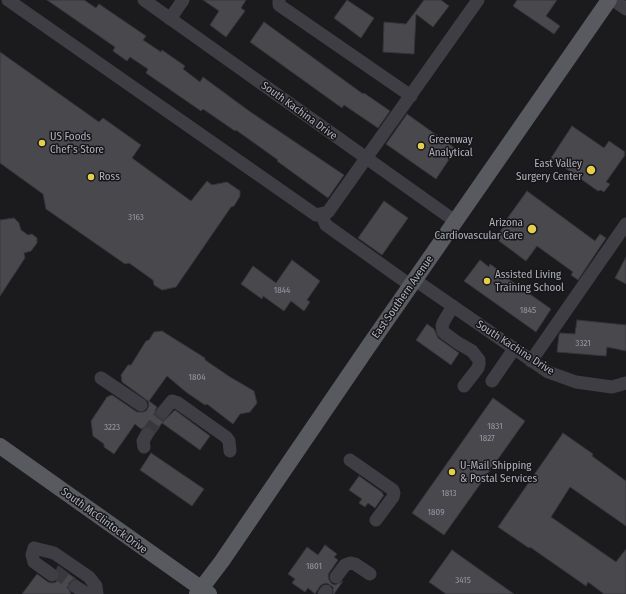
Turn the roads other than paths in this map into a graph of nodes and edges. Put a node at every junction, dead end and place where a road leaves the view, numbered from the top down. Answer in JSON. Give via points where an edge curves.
{"nodes":[{"id":1,"x":8,"y":0,"type":"edge"},
{"id":2,"x":144,"y":0,"type":"edge"},
{"id":3,"x":183,"y":0,"type":"edge"},
{"id":4,"x":278,"y":0,"type":"edge"},
{"id":5,"x":478,"y":0,"type":"edge"},
{"id":6,"x":609,"y":0,"type":"edge"},
{"id":7,"x":613,"y":0,"type":"edge"},
{"id":8,"x":626,"y":9,"type":"edge"},
{"id":9,"x":170,"y":19,"type":"junction"},
{"id":10,"x":411,"y":96,"type":"junction"},
{"id":11,"x":367,"y":159,"type":"junction"},
{"id":12,"x":321,"y":214,"type":"junction"},
{"id":13,"x":455,"y":221,"type":"junction"},
{"id":14,"x":626,"y":224,"type":"edge"},
{"id":15,"x":413,"y":283,"type":"junction"},
{"id":16,"x":453,"y":306,"type":"junction"},
{"id":17,"x":514,"y":349,"type":"junction"},
{"id":18,"x":531,"y":361,"type":"junction"},
{"id":19,"x":101,"y":378,"type":"dead end"},
{"id":20,"x":492,"y":381,"type":"dead end"},
{"id":21,"x":626,"y":383,"type":"edge"},
{"id":22,"x":464,"y":386,"type":"dead end"},
{"id":23,"x":141,"y":405,"type":"dead end"},
{"id":24,"x":163,"y":412,"type":"tunnel mouth"},
{"id":25,"x":0,"y":446,"type":"edge"},
{"id":26,"x":230,"y":451,"type":"dead end"},
{"id":27,"x":350,"y":460,"type":"dead end"},
{"id":28,"x":376,"y":520,"type":"dead end"},
{"id":29,"x":56,"y":570,"type":"tunnel mouth"},
{"id":30,"x":72,"y":571,"type":"dead end"},
{"id":31,"x":370,"y":574,"type":"dead end"},
{"id":32,"x":336,"y":576,"type":"dead end"},
{"id":33,"x":76,"y":591,"type":"tunnel mouth"},
{"id":34,"x":202,"y":592,"type":"edge"},
{"id":35,"x":88,"y":594,"type":"edge"},
{"id":36,"x":96,"y":594,"type":"edge"}],
"edges":[{"from":1,"to":12,"type":"street","via":[[316,215]]},
{"from":2,"to":9,"type":"street","name":"South Kachina Drive"},
{"from":3,"to":9,"type":"street"},
{"from":4,"to":10,"type":"street","via":[[279,5]]},
{"from":5,"to":10,"type":"street"},
{"from":6,"to":13,"type":"main road","name":"East Southern Avenue"},
{"from":7,"to":8,"type":"street"},
{"from":9,"to":11,"type":"street","name":"South Kachina Drive"},
{"from":10,"to":11,"type":"street"},
{"from":11,"to":12,"type":"street","via":[[328,212]]},
{"from":11,"to":13,"type":"street","name":"South Kachina Drive"},
{"from":12,"to":15,"type":"street","name":"South Kachina Drive","via":[[326,225]]},
{"from":13,"to":15,"type":"main road","name":"East Southern Avenue"},
{"from":14,"to":18,"type":"street"},
{"from":15,"to":16,"type":"street","name":"South Kachina Drive"},
{"from":15,"to":34,"type":"main road","name":"East Southern Avenue"},
{"from":16,"to":17,"type":"street","name":"South Kachina Drive"},
{"from":16,"to":22,"type":"street","via":[[442,326],[443,332],[472,351],[480,364]]},
{"from":17,"to":18,"type":"street","name":"South Kachina Drive"},
{"from":17,"to":20,"type":"street"},
{"from":18,"to":21,"type":"street","name":"South Kachina Drive","via":[[548,372],[576,382],[612,387]]},
{"from":19,"to":23,"type":"street"},
{"from":24,"to":26,"type":"street","via":[[175,401],[226,437]]},
{"from":25,"to":34,"type":"main road","name":"South McClintock Drive"},
{"from":27,"to":28,"type":"street","via":[[393,490],[393,496]]},
{"from":29,"to":36,"type":"street","via":[[34,562],[34,548],[47,550],[59,556],[89,577],[96,586]]},
{"from":30,"to":36,"type":"street"},
{"from":31,"to":32,"type":"street","via":[[351,563]]},
{"from":33,"to":35,"type":"street"}]}
